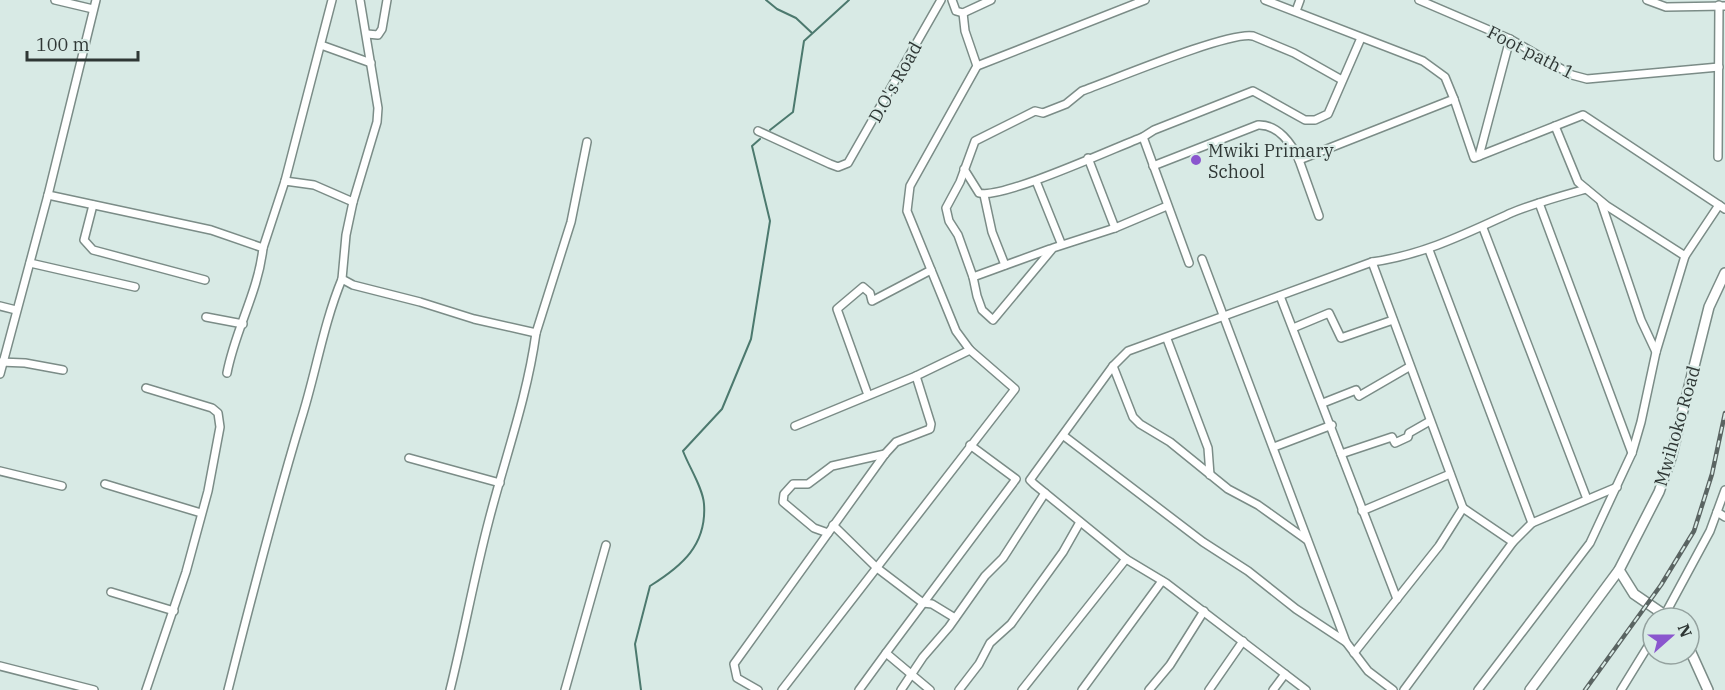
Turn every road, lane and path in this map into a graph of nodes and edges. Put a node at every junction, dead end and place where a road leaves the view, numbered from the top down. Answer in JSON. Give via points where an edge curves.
{"nodes":[{"id":1,"x":55,"y":0,"type":"edge"},
{"id":2,"x":96,"y":0,"type":"edge"},
{"id":3,"x":332,"y":0,"type":"edge"},
{"id":4,"x":360,"y":0,"type":"edge"},
{"id":5,"x":387,"y":0,"type":"edge"},
{"id":6,"x":941,"y":0,"type":"edge"},
{"id":7,"x":952,"y":0,"type":"edge"},
{"id":8,"x":992,"y":0,"type":"edge"},
{"id":9,"x":1145,"y":0,"type":"edge"},
{"id":10,"x":1265,"y":0,"type":"edge"},
{"id":11,"x":1300,"y":0,"type":"edge"},
{"id":12,"x":1419,"y":0,"type":"edge"},
{"id":13,"x":1647,"y":0,"type":"edge"},
{"id":14,"x":1722,"y":5,"type":"edge"},
{"id":15,"x":93,"y":9,"type":"junction"},
{"id":16,"x":1296,"y":11,"type":"junction"},
{"id":17,"x":963,"y":13,"type":"junction"},
{"id":18,"x":367,"y":34,"type":"junction"},
{"id":19,"x":1361,"y":38,"type":"junction"},
{"id":20,"x":1510,"y":39,"type":"junction"},
{"id":21,"x":321,"y":45,"type":"junction"},
{"id":22,"x":371,"y":63,"type":"junction"},
{"id":23,"x":977,"y":66,"type":"junction"},
{"id":24,"x":1719,"y":67,"type":"junction"},
{"id":25,"x":1342,"y":80,"type":"junction"},
{"id":26,"x":1454,"y":99,"type":"junction"},
{"id":27,"x":1555,"y":126,"type":"junction"},
{"id":28,"x":758,"y":131,"type":"dead end"},
{"id":29,"x":1143,"y":137,"type":"junction"},
{"id":30,"x":587,"y":142,"type":"dead end"},
{"id":31,"x":1479,"y":156,"type":"junction"},
{"id":32,"x":1718,"y":157,"type":"dead end"},
{"id":33,"x":1088,"y":158,"type":"junction"},
{"id":34,"x":1299,"y":160,"type":"junction"},
{"id":35,"x":1153,"y":166,"type":"junction"},
{"id":36,"x":964,"y":169,"type":"junction"},
{"id":37,"x":285,"y":181,"type":"junction"},
{"id":38,"x":1036,"y":181,"type":"junction"},
{"id":39,"x":1586,"y":189,"type":"junction"},
{"id":40,"x":48,"y":195,"type":"junction"},
{"id":41,"x":984,"y":195,"type":"junction"},
{"id":42,"x":1600,"y":199,"type":"junction"},
{"id":43,"x":353,"y":202,"type":"junction"},
{"id":44,"x":1539,"y":203,"type":"junction"},
{"id":45,"x":93,"y":205,"type":"junction"},
{"id":46,"x":1167,"y":206,"type":"junction"},
{"id":47,"x":1722,"y":207,"type":"edge"},
{"id":48,"x":1318,"y":216,"type":"dead end"},
{"id":49,"x":1115,"y":228,"type":"junction"},
{"id":50,"x":1483,"y":228,"type":"junction"},
{"id":51,"x":1061,"y":243,"type":"junction"},
{"id":52,"x":262,"y":248,"type":"junction"},
{"id":53,"x":1053,"y":248,"type":"junction"},
{"id":54,"x":1429,"y":250,"type":"junction"},
{"id":55,"x":1685,"y":256,"type":"junction"},
{"id":56,"x":1202,"y":259,"type":"dead end"},
{"id":57,"x":1372,"y":262,"type":"junction"},
{"id":58,"x":30,"y":263,"type":"junction"},
{"id":59,"x":1189,"y":263,"type":"dead end"},
{"id":60,"x":1005,"y":265,"type":"junction"},
{"id":61,"x":931,"y":270,"type":"junction"},
{"id":62,"x":1725,"y":273,"type":"edge"},
{"id":63,"x":973,"y":277,"type":"junction"},
{"id":64,"x":342,"y":279,"type":"junction"},
{"id":65,"x":205,"y":280,"type":"dead end"},
{"id":66,"x":135,"y":288,"type":"dead end"},
{"id":67,"x":1280,"y":296,"type":"junction"},
{"id":68,"x":0,"y":306,"type":"edge"},
{"id":69,"x":16,"y":310,"type":"junction"},
{"id":70,"x":1225,"y":316,"type":"junction"},
{"id":71,"x":206,"y":317,"type":"dead end"},
{"id":72,"x":1393,"y":320,"type":"junction"},
{"id":73,"x":243,"y":324,"type":"junction"},
{"id":74,"x":1293,"y":328,"type":"junction"},
{"id":75,"x":536,"y":333,"type":"junction"},
{"id":76,"x":1167,"y":339,"type":"junction"},
{"id":77,"x":970,"y":350,"type":"junction"},
{"id":78,"x":1656,"y":352,"type":"junction"},
{"id":79,"x":1,"y":362,"type":"edge"},
{"id":80,"x":1113,"y":366,"type":"junction"},
{"id":81,"x":1409,"y":367,"type":"junction"},
{"id":82,"x":63,"y":370,"type":"dead end"},
{"id":83,"x":227,"y":373,"type":"dead end"},
{"id":84,"x":0,"y":374,"type":"edge"},
{"id":85,"x":916,"y":376,"type":"junction"},
{"id":86,"x":146,"y":388,"type":"dead end"},
{"id":87,"x":868,"y":395,"type":"junction"},
{"id":88,"x":1323,"y":403,"type":"junction"},
{"id":89,"x":1430,"y":421,"type":"junction"},
{"id":90,"x":1332,"y":425,"type":"junction"},
{"id":91,"x":795,"y":426,"type":"dead end"},
{"id":92,"x":1064,"y":436,"type":"junction"},
{"id":93,"x":970,"y":445,"type":"junction"},
{"id":94,"x":1274,"y":447,"type":"junction"},
{"id":95,"x":1632,"y":453,"type":"junction"},
{"id":96,"x":885,"y":454,"type":"junction"},
{"id":97,"x":1341,"y":454,"type":"junction"},
{"id":98,"x":409,"y":458,"type":"dead end"},
{"id":99,"x":0,"y":471,"type":"edge"},
{"id":100,"x":1449,"y":474,"type":"junction"},
{"id":101,"x":1210,"y":475,"type":"junction"},
{"id":102,"x":500,"y":483,"type":"junction"},
{"id":103,"x":105,"y":484,"type":"dead end"},
{"id":104,"x":62,"y":486,"type":"dead end"},
{"id":105,"x":1617,"y":487,"type":"junction"},
{"id":106,"x":1725,"y":490,"type":"edge"},
{"id":107,"x":1045,"y":493,"type":"junction"},
{"id":108,"x":1587,"y":500,"type":"junction"},
{"id":109,"x":1463,"y":508,"type":"junction"},
{"id":110,"x":1362,"y":511,"type":"junction"},
{"id":111,"x":1717,"y":512,"type":"junction"},
{"id":112,"x":201,"y":513,"type":"junction"},
{"id":113,"x":1725,"y":517,"type":"edge"},
{"id":114,"x":1080,"y":522,"type":"junction"},
{"id":115,"x":1532,"y":523,"type":"junction"},
{"id":116,"x":833,"y":525,"type":"junction"},
{"id":117,"x":828,"y":532,"type":"junction"},
{"id":118,"x":1307,"y":540,"type":"junction"},
{"id":119,"x":1513,"y":542,"type":"junction"},
{"id":120,"x":606,"y":545,"type":"dead end"},
{"id":121,"x":1126,"y":559,"type":"junction"},
{"id":122,"x":877,"y":568,"type":"junction"},
{"id":123,"x":1619,"y":570,"type":"junction"},
{"id":124,"x":1162,"y":581,"type":"junction"},
{"id":125,"x":111,"y":592,"type":"dead end"},
{"id":126,"x":1397,"y":599,"type":"junction"},
{"id":127,"x":923,"y":603,"type":"junction"},
{"id":128,"x":1651,"y":606,"type":"edge"},
{"id":129,"x":1672,"y":606,"type":"edge"},
{"id":130,"x":174,"y":611,"type":"junction"},
{"id":131,"x":1204,"y":611,"type":"junction"},
{"id":132,"x":955,"y":618,"type":"junction"},
{"id":133,"x":1243,"y":641,"type":"junction"},
{"id":134,"x":1346,"y":642,"type":"junction"},
{"id":135,"x":886,"y":653,"type":"junction"},
{"id":136,"x":1354,"y":653,"type":"junction"},
{"id":137,"x":1641,"y":658,"type":"edge"},
{"id":138,"x":0,"y":666,"type":"edge"},
{"id":139,"x":1697,"y":666,"type":"edge"},
{"id":140,"x":1285,"y":674,"type":"junction"},
{"id":141,"x":913,"y":675,"type":"junction"},
{"id":142,"x":94,"y":690,"type":"edge"},
{"id":143,"x":146,"y":690,"type":"edge"},
{"id":144,"x":228,"y":690,"type":"edge"},
{"id":145,"x":450,"y":690,"type":"edge"},
{"id":146,"x":565,"y":690,"type":"edge"},
{"id":147,"x":758,"y":690,"type":"edge"},
{"id":148,"x":782,"y":690,"type":"edge"},
{"id":149,"x":859,"y":690,"type":"edge"},
{"id":150,"x":901,"y":690,"type":"edge"},
{"id":151,"x":930,"y":690,"type":"edge"},
{"id":152,"x":959,"y":690,"type":"edge"},
{"id":153,"x":1022,"y":690,"type":"edge"},
{"id":154,"x":1082,"y":690,"type":"edge"},
{"id":155,"x":1149,"y":690,"type":"edge"},
{"id":156,"x":1209,"y":690,"type":"edge"},
{"id":157,"x":1273,"y":690,"type":"edge"},
{"id":158,"x":1306,"y":690,"type":"edge"},
{"id":159,"x":1393,"y":690,"type":"edge"},
{"id":160,"x":1404,"y":690,"type":"edge"},
{"id":161,"x":1478,"y":690,"type":"edge"},
{"id":162,"x":1530,"y":690,"type":"edge"},
{"id":163,"x":1621,"y":690,"type":"edge"},
{"id":164,"x":1708,"y":690,"type":"edge"}],
"edges":[{"from":1,"to":15,"type":"street"},
{"from":2,"to":15,"type":"street"},
{"from":3,"to":21,"type":"street"},
{"from":4,"to":18,"type":"street"},
{"from":5,"to":18,"type":"street","via":[[382,29],[378,35]]},
{"from":6,"to":28,"type":"street","name":"D.O's Road","via":[[848,164],[830,164]]},
{"from":7,"to":17,"type":"street","via":[[957,11]]},
{"from":8,"to":17,"type":"street"},
{"from":9,"to":23,"type":"street"},
{"from":10,"to":16,"type":"street"},
{"from":11,"to":16,"type":"street"},
{"from":12,"to":20,"type":"street","name":"Foot path 1"},
{"from":13,"to":14,"type":"street","via":[[1666,7]]},
{"from":14,"to":24,"type":"street"},
{"from":15,"to":40,"type":"street"},
{"from":16,"to":19,"type":"street"},
{"from":17,"to":23,"type":"street"},
{"from":18,"to":22,"type":"street"},
{"from":19,"to":25,"type":"street"},
{"from":19,"to":26,"type":"street","via":[[1430,65],[1445,77]]},
{"from":20,"to":24,"type":"street","name":"Foot path 1","via":[[1572,75],[1587,79]]},
{"from":20,"to":31,"type":"street"},
{"from":21,"to":22,"type":"street"},
{"from":21,"to":37,"type":"street"},
{"from":22,"to":43,"type":"street","via":[[378,95],[377,122]]},
{"from":23,"to":61,"type":"street","via":[[910,186],[909,217]]},
{"from":24,"to":32,"type":"street"},
{"from":25,"to":29,"type":"street","via":[[1328,114],[1315,120],[1305,120],[1253,91]]},
{"from":25,"to":36,"type":"street","via":[[1294,53],[1246,34],[1082,91],[1049,111],[1035,111],[975,141]]},
{"from":26,"to":31,"type":"street","via":[[1474,158]]},
{"from":26,"to":34,"type":"street"},
{"from":27,"to":31,"type":"street"},
{"from":27,"to":39,"type":"street","via":[[1578,182]]},
{"from":27,"to":47,"type":"street","via":[[1586,116]]},
{"from":29,"to":33,"type":"street"},
{"from":29,"to":35,"type":"street"},
{"from":30,"to":75,"type":"street","via":[[571,222]]},
{"from":33,"to":38,"type":"street"},
{"from":33,"to":49,"type":"street"},
{"from":34,"to":35,"type":"street","via":[[1292,144],[1266,125],[1258,125]]},
{"from":34,"to":48,"type":"street"},
{"from":35,"to":46,"type":"street"},
{"from":36,"to":41,"type":"street"},
{"from":36,"to":63,"type":"street","via":[[946,208]]},
{"from":37,"to":43,"type":"street","via":[[314,185]]},
{"from":37,"to":52,"type":"street"},
{"from":38,"to":41,"type":"street"},
{"from":38,"to":51,"type":"street"},
{"from":39,"to":42,"type":"street"},
{"from":39,"to":44,"type":"street"},
{"from":40,"to":45,"type":"street"},
{"from":40,"to":58,"type":"street"},
{"from":41,"to":60,"type":"street"},
{"from":42,"to":55,"type":"street"},
{"from":42,"to":78,"type":"street","via":[[1641,320]]},
{"from":43,"to":64,"type":"street"},
{"from":44,"to":50,"type":"street"},
{"from":44,"to":95,"type":"street"},
{"from":45,"to":52,"type":"street","via":[[211,230]]},
{"from":45,"to":65,"type":"street","via":[[84,240],[93,250]]},
{"from":46,"to":49,"type":"street"},
{"from":46,"to":59,"type":"street"},
{"from":47,"to":55,"type":"street"},
{"from":49,"to":51,"type":"street"},
{"from":50,"to":54,"type":"street"},
{"from":50,"to":108,"type":"street"},
{"from":51,"to":53,"type":"street"},
{"from":52,"to":73,"type":"street","via":[[254,295]]},
{"from":53,"to":60,"type":"street"},
{"from":53,"to":63,"type":"street","via":[[993,320],[982,310]]},
{"from":54,"to":57,"type":"street"},
{"from":54,"to":115,"type":"street"},
{"from":55,"to":78,"type":"street"},
{"from":56,"to":70,"type":"street"},
{"from":57,"to":67,"type":"street"},
{"from":57,"to":72,"type":"street"},
{"from":58,"to":66,"type":"street"},
{"from":58,"to":69,"type":"street"},
{"from":60,"to":63,"type":"street"},
{"from":61,"to":77,"type":"street","via":[[956,331]]},
{"from":61,"to":87,"type":"street","via":[[872,301],[863,287],[837,309]]},
{"from":62,"to":123,"type":"street","name":"Mwihoko Road","via":[[1709,307],[1666,476]]},
{"from":64,"to":75,"type":"street","via":[[359,287]]},
{"from":64,"to":144,"type":"street","via":[[286,466]]},
{"from":67,"to":70,"type":"street"},
{"from":67,"to":74,"type":"street"},
{"from":68,"to":69,"type":"street"},
{"from":69,"to":79,"type":"street"},
{"from":70,"to":76,"type":"street"},
{"from":70,"to":94,"type":"street"},
{"from":71,"to":73,"type":"street"},
{"from":72,"to":74,"type":"street","via":[[1341,338],[1329,313]]},
{"from":72,"to":81,"type":"street"},
{"from":73,"to":83,"type":"street"},
{"from":74,"to":88,"type":"street"},
{"from":75,"to":102,"type":"street","via":[[523,404]]},
{"from":76,"to":80,"type":"street","via":[[1128,351]]},
{"from":76,"to":101,"type":"street","via":[[1208,448]]},
{"from":77,"to":85,"type":"street"},
{"from":77,"to":93,"type":"street","via":[[1015,390]]},
{"from":78,"to":95,"type":"street"},
{"from":79,"to":82,"type":"street"},
{"from":79,"to":84,"type":"street"},
{"from":80,"to":92,"type":"street"},
{"from":80,"to":101,"type":"street","via":[[1133,417]]},
{"from":81,"to":88,"type":"street","via":[[1359,396],[1356,390]]},
{"from":81,"to":89,"type":"street"},
{"from":85,"to":87,"type":"street"},
{"from":85,"to":96,"type":"street","via":[[930,429],[896,442]]},
{"from":86,"to":112,"type":"street","via":[[207,405],[218,413],[219,442]]},
{"from":87,"to":91,"type":"street"},
{"from":88,"to":90,"type":"street"},
{"from":89,"to":97,"type":"street","via":[[1395,443],[1392,437]]},
{"from":89,"to":100,"type":"street"},
{"from":90,"to":94,"type":"street"},
{"from":90,"to":97,"type":"street"},
{"from":92,"to":107,"type":"street","via":[[1030,480]]},
{"from":92,"to":134,"type":"street","via":[[1203,542]]},
{"from":93,"to":122,"type":"street"},
{"from":93,"to":127,"type":"street","via":[[1016,479]]},
{"from":94,"to":118,"type":"street"},
{"from":95,"to":105,"type":"street"},
{"from":96,"to":116,"type":"street"},
{"from":96,"to":117,"type":"street","via":[[832,466],[808,484],[793,484],[786,490],[783,502],[814,528]]},
{"from":97,"to":110,"type":"street"},
{"from":98,"to":102,"type":"street"},
{"from":99,"to":104,"type":"street"},
{"from":100,"to":109,"type":"street"},
{"from":100,"to":110,"type":"street"},
{"from":101,"to":118,"type":"street"},
{"from":102,"to":145,"type":"street","via":[[475,572]]},
{"from":103,"to":112,"type":"street"},
{"from":105,"to":108,"type":"street"},
{"from":105,"to":161,"type":"street","via":[[1590,543]]},
{"from":106,"to":111,"type":"street"},
{"from":107,"to":114,"type":"street"},
{"from":107,"to":132,"type":"street","via":[[1003,558]]},
{"from":108,"to":115,"type":"street"},
{"from":109,"to":119,"type":"street"},
{"from":109,"to":126,"type":"street"},
{"from":110,"to":126,"type":"street"},
{"from":111,"to":113,"type":"street"},
{"from":111,"to":129,"type":"street"},
{"from":112,"to":130,"type":"street"},
{"from":114,"to":121,"type":"street"},
{"from":114,"to":152,"type":"street","via":[[1046,576],[1011,624],[990,643]]},
{"from":115,"to":119,"type":"street"},
{"from":116,"to":117,"type":"street"},
{"from":116,"to":122,"type":"street"},
{"from":117,"to":147,"type":"street","via":[[734,664],[737,678]]},
{"from":118,"to":134,"type":"street"},
{"from":119,"to":160,"type":"street"},
{"from":120,"to":146,"type":"street"},
{"from":121,"to":124,"type":"street"},
{"from":121,"to":153,"type":"street"},
{"from":122,"to":127,"type":"street"},
{"from":122,"to":148,"type":"street"},
{"from":123,"to":128,"type":"street","via":[[1634,594]]},
{"from":123,"to":162,"type":"street","name":"Mwihoko Road"},
{"from":124,"to":131,"type":"street"},
{"from":124,"to":154,"type":"street"},
{"from":125,"to":130,"type":"street"},
{"from":126,"to":136,"type":"street"},
{"from":127,"to":132,"type":"street"},
{"from":127,"to":135,"type":"street"},
{"from":130,"to":143,"type":"street"},
{"from":131,"to":133,"type":"street"},
{"from":131,"to":155,"type":"street"},
{"from":132,"to":141,"type":"street"},
{"from":133,"to":140,"type":"street"},
{"from":133,"to":156,"type":"street"},
{"from":134,"to":136,"type":"street"},
{"from":135,"to":141,"type":"street"},
{"from":135,"to":149,"type":"street"},
{"from":136,"to":159,"type":"street","via":[[1368,671]]},
{"from":137,"to":163,"type":"street"},
{"from":138,"to":142,"type":"street"},
{"from":139,"to":164,"type":"street"},
{"from":140,"to":157,"type":"street"},
{"from":140,"to":158,"type":"street"},
{"from":141,"to":150,"type":"street"},
{"from":141,"to":151,"type":"street"}]}
